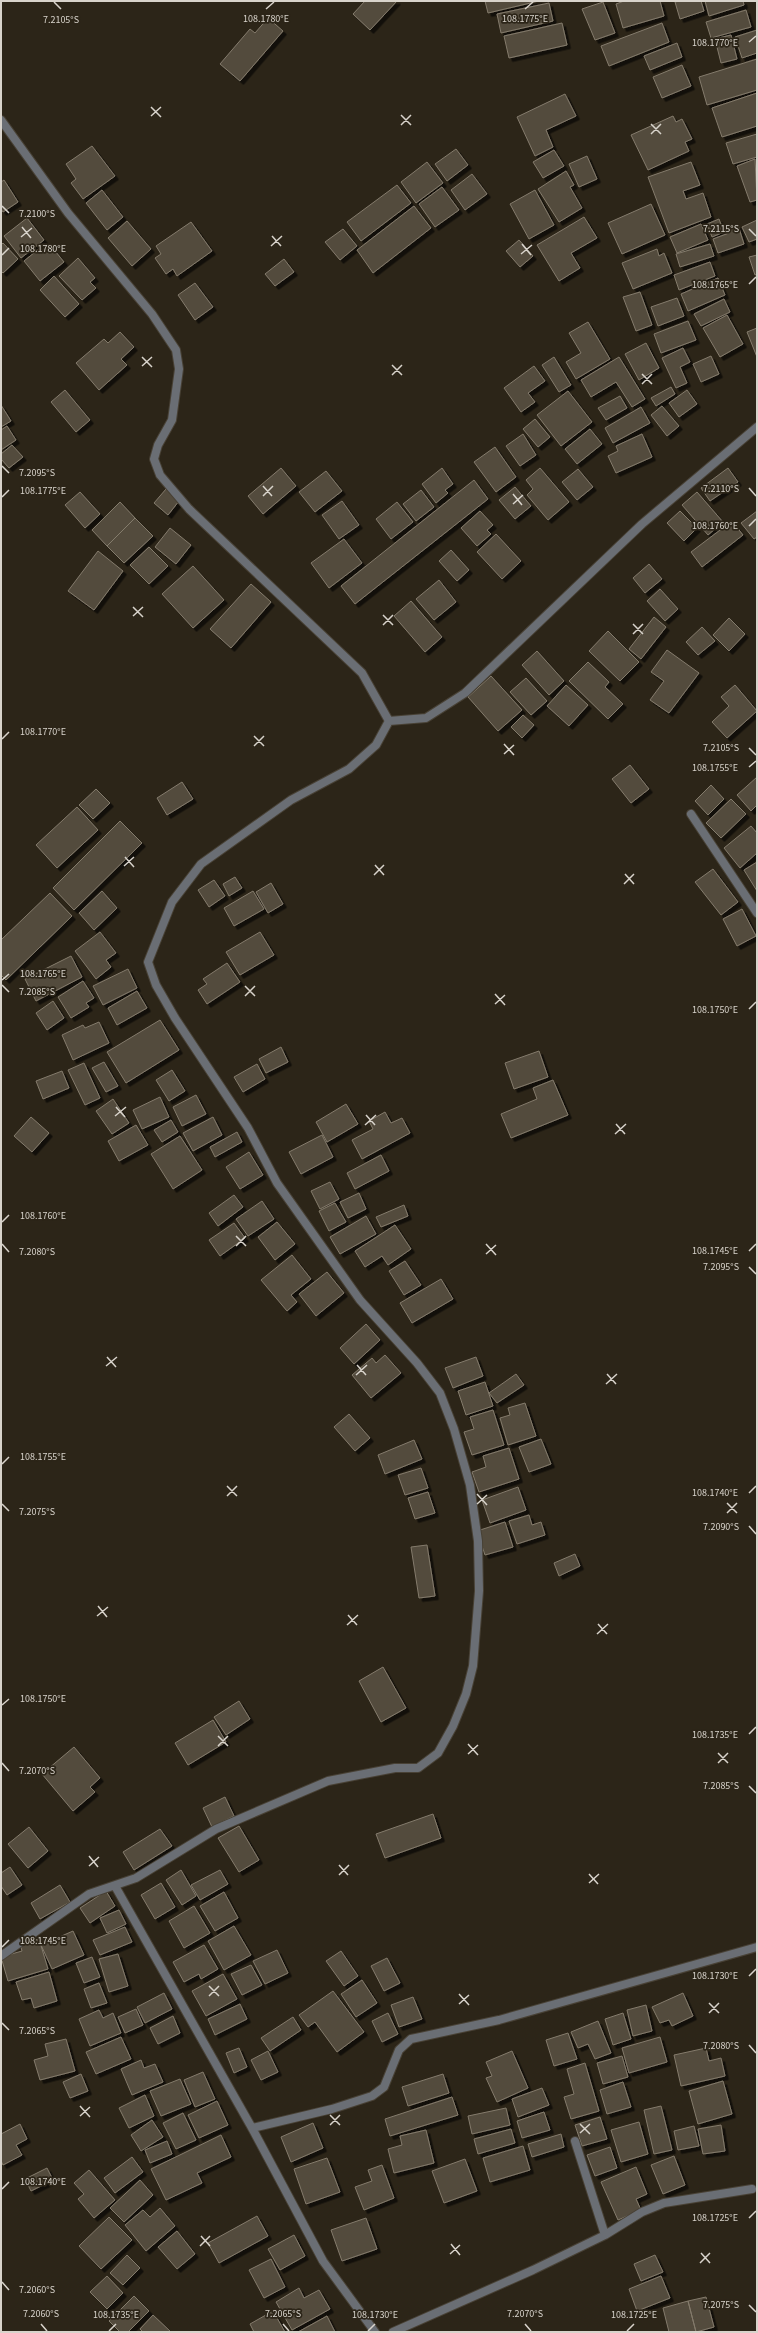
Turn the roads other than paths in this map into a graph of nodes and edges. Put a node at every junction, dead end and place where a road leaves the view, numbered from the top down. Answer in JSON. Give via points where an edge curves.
{"nodes":[{"id":1,"x":1,"y":120,"type":"edge"},
{"id":2,"x":757,"y":427,"type":"edge"},
{"id":3,"x":389,"y":721,"type":"junction"},
{"id":4,"x":691,"y":814,"type":"dead end"},
{"id":5,"x":757,"y":913,"type":"edge"},
{"id":6,"x":115,"y":1886,"type":"junction"},
{"id":7,"x":757,"y":1946,"type":"edge"},
{"id":8,"x":1,"y":1956,"type":"edge"},
{"id":9,"x":252,"y":2128,"type":"junction"},
{"id":10,"x":575,"y":2141,"type":"dead end"},
{"id":11,"x":752,"y":2189,"type":"dead end"},
{"id":12,"x":605,"y":2235,"type":"junction"},
{"id":13,"x":375,"y":2332,"type":"edge"},
{"id":14,"x":393,"y":2332,"type":"edge"}],
"edges":[{"from":1,"to":3,"type":"street","via":[[68,212],[152,314],[176,350],[179,369],[172,420],[158,445],[154,459],[160,475],[189,509],[362,673]]},
{"from":2,"to":3,"type":"street","via":[[642,524],[466,693],[426,718]]},
{"from":3,"to":6,"type":"street","via":[[376,745],[349,769],[291,800],[201,864],[172,902],[148,962],[167,1005],[248,1128],[277,1183],[360,1300],[417,1363],[440,1393],[454,1429],[470,1485],[478,1541],[479,1591],[473,1666],[454,1726],[438,1753],[418,1768],[395,1768],[328,1781],[216,1829],[136,1878]]},
{"from":4,"to":5,"type":"street"},
{"from":6,"to":8,"type":"street","via":[[89,1894]]},
{"from":6,"to":9,"type":"street"},
{"from":7,"to":9,"type":"street","via":[[499,2020],[410,2039],[399,2050],[384,2087],[372,2096],[332,2109]]},
{"from":9,"to":13,"type":"street","via":[[323,2261]]},
{"from":10,"to":12,"type":"street"},
{"from":11,"to":12,"type":"street","via":[[664,2203],[642,2212]]},
{"from":12,"to":14,"type":"street","via":[[534,2270]]}]}
